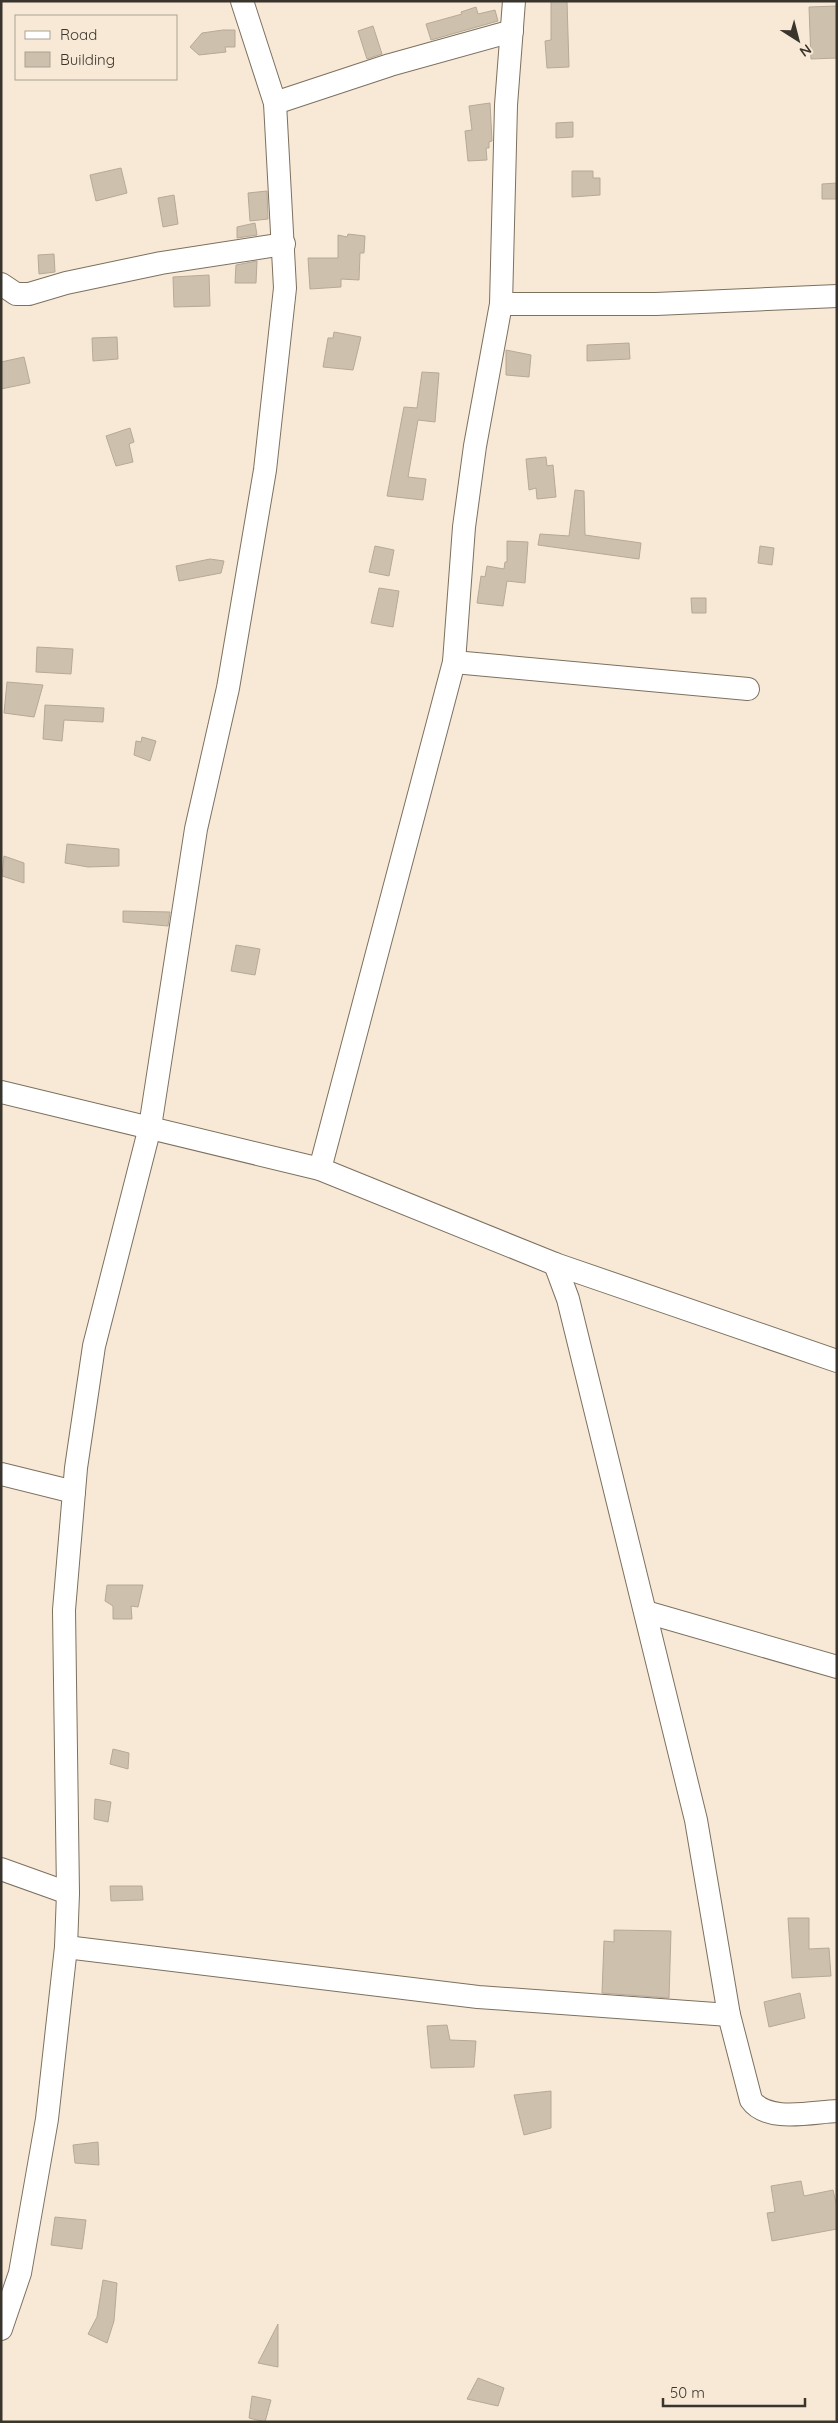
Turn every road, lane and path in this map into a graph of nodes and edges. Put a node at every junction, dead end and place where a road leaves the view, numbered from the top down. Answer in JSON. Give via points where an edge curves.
{"nodes":[{"id":1,"x":242,"y":1,"type":"edge"},
{"id":2,"x":514,"y":1,"type":"edge"},
{"id":3,"x":512,"y":31,"type":"junction"},
{"id":4,"x":275,"y":104,"type":"junction"},
{"id":5,"x":284,"y":244,"type":"junction"},
{"id":6,"x":1,"y":284,"type":"edge"},
{"id":7,"x":837,"y":296,"type":"edge"},
{"id":8,"x":501,"y":304,"type":"junction"},
{"id":9,"x":454,"y":662,"type":"junction"},
{"id":10,"x":748,"y":689,"type":"dead end"},
{"id":11,"x":1,"y":1092,"type":"edge"},
{"id":12,"x":150,"y":1127,"type":"junction"},
{"id":13,"x":320,"y":1169,"type":"junction"},
{"id":14,"x":555,"y":1264,"type":"junction"},
{"id":15,"x":837,"y":1361,"type":"edge"},
{"id":16,"x":1,"y":1474,"type":"edge"},
{"id":17,"x":74,"y":1492,"type":"junction"},
{"id":18,"x":646,"y":1612,"type":"junction"},
{"id":19,"x":837,"y":1667,"type":"edge"},
{"id":20,"x":1,"y":1868,"type":"edge"},
{"id":21,"x":68,"y":1893,"type":"junction"},
{"id":22,"x":66,"y":1947,"type":"junction"},
{"id":23,"x":729,"y":2015,"type":"junction"},
{"id":24,"x":837,"y":2111,"type":"edge"},
{"id":25,"x":1,"y":2329,"type":"edge"}],
"edges":[{"from":1,"to":4,"type":"street"},
{"from":2,"to":3,"type":"street"},
{"from":3,"to":4,"type":"street","via":[[390,65]]},
{"from":3,"to":8,"type":"street","via":[[506,105]]},
{"from":4,"to":5,"type":"street"},
{"from":5,"to":6,"type":"street","via":[[161,263],[29,294],[16,294]]},
{"from":5,"to":12,"type":"street","via":[[285,288],[265,470],[228,688],[196,829]]},
{"from":7,"to":8,"type":"street","via":[[656,304]]},
{"from":8,"to":9,"type":"street","via":[[464,527]]},
{"from":9,"to":10,"type":"street"},
{"from":9,"to":13,"type":"street"},
{"from":11,"to":12,"type":"street"},
{"from":12,"to":13,"type":"street"},
{"from":12,"to":17,"type":"street","via":[[94,1346]]},
{"from":13,"to":14,"type":"street"},
{"from":14,"to":15,"type":"street"},
{"from":14,"to":18,"type":"street","via":[[568,1299]]},
{"from":16,"to":17,"type":"street"},
{"from":17,"to":21,"type":"street","via":[[64,1610]]},
{"from":18,"to":19,"type":"street"},
{"from":18,"to":23,"type":"street","via":[[696,1820]]},
{"from":20,"to":21,"type":"street"},
{"from":21,"to":22,"type":"street"},
{"from":22,"to":23,"type":"street","via":[[487,1998]]},
{"from":22,"to":25,"type":"street","via":[[48,2119],[20,2274]]},
{"from":23,"to":24,"type":"street","via":[[749,2094],[756,2107],[781,2114]]}]}
